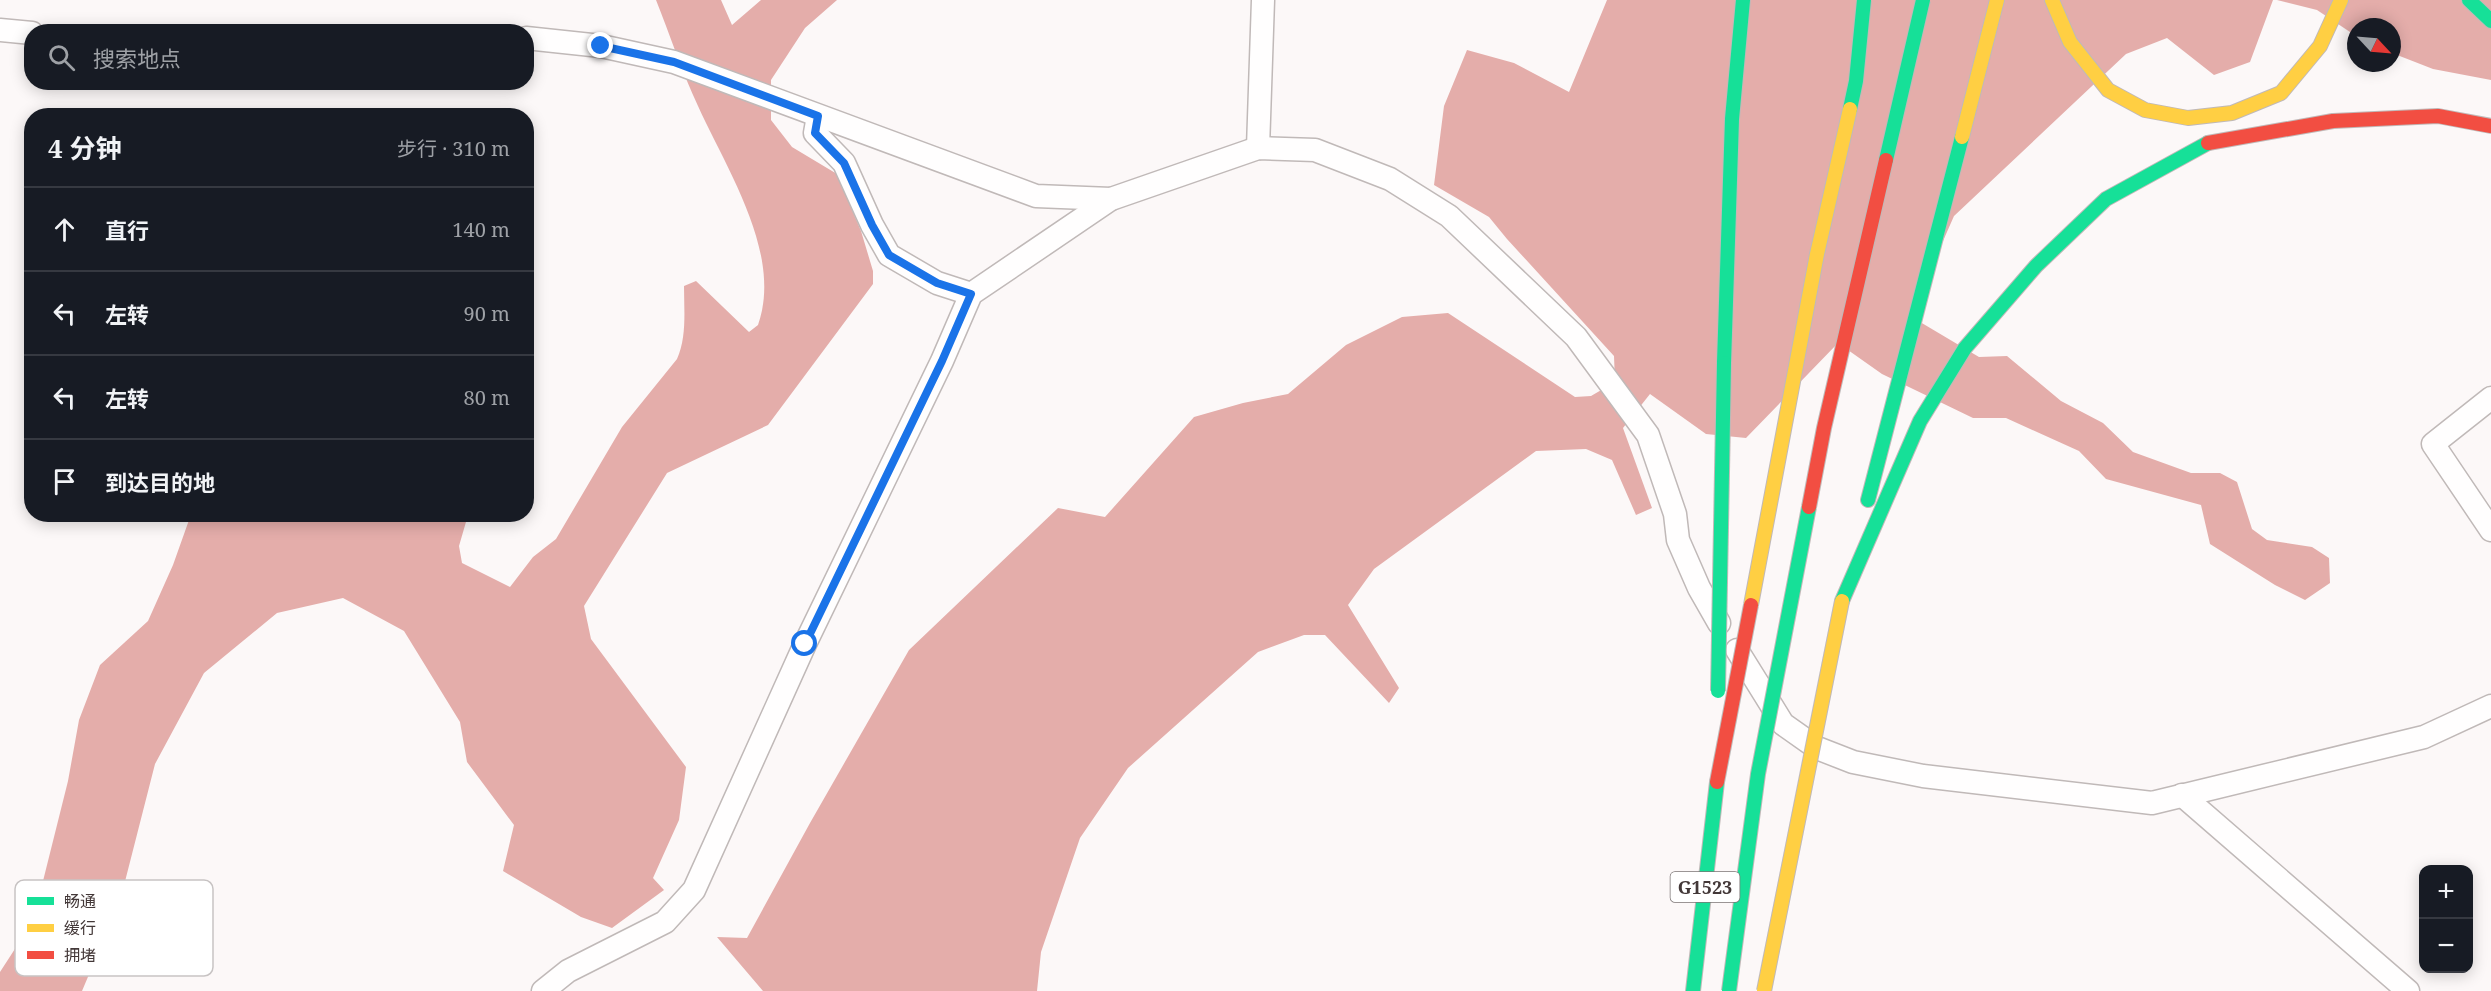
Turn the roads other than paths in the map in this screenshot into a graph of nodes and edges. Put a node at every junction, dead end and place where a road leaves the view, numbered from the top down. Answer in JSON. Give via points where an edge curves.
{"nodes":[{"id":1,"x":1263,"y":0,"type":"edge"},
{"id":2,"x":1743,"y":0,"type":"edge"},
{"id":3,"x":1864,"y":0,"type":"edge"},
{"id":4,"x":1923,"y":0,"type":"edge"},
{"id":5,"x":1997,"y":0,"type":"edge"},
{"id":6,"x":2052,"y":0,"type":"edge"},
{"id":7,"x":2341,"y":0,"type":"edge"},
{"id":8,"x":2469,"y":0,"type":"edge"},
{"id":9,"x":2491,"y":21,"type":"edge"},
{"id":10,"x":0,"y":30,"type":"edge"},
{"id":11,"x":24,"y":32,"type":"edge"},
{"id":12,"x":534,"y":39,"type":"edge"},
{"id":13,"x":818,"y":116,"type":"junction"},
{"id":14,"x":2491,"y":126,"type":"edge"},
{"id":15,"x":1258,"y":148,"type":"junction"},
{"id":16,"x":1110,"y":199,"type":"junction"},
{"id":17,"x":971,"y":294,"type":"junction"},
{"id":18,"x":2491,"y":398,"type":"edge"},
{"id":19,"x":2491,"y":530,"type":"edge"},
{"id":20,"x":1842,"y":601,"type":"junction"},
{"id":21,"x":2491,"y":705,"type":"edge"},
{"id":22,"x":1717,"y":782,"type":"junction"},
{"id":23,"x":2182,"y":795,"type":"junction"},
{"id":24,"x":543,"y":991,"type":"edge"},
{"id":25,"x":1693,"y":991,"type":"edge"},
{"id":26,"x":1729,"y":991,"type":"edge"},
{"id":27,"x":1764,"y":991,"type":"edge"},
{"id":28,"x":2408,"y":991,"type":"edge"}],
"edges":[{"from":1,"to":15,"type":"street"},
{"from":2,"to":22,"type":"highway","bridge":true,"via":[[1732,119]]},
{"from":3,"to":22,"type":"highway","bridge":true,"via":[[1856,81],[1816,254]]},
{"from":4,"to":26,"type":"highway","bridge":true,"via":[[1824,428],[1758,774]]},
{"from":5,"to":20,"type":"highway"},
{"from":6,"to":7,"type":"highway","via":[[2070,42],[2108,90],[2145,110],[2188,118],[2232,113],[2281,93],[2320,46]]},
{"from":8,"to":9,"type":"highway"},
{"from":10,"to":11,"type":"street"},
{"from":12,"to":13,"type":"street","via":[[601,46],[674,62]]},
{"from":13,"to":16,"type":"street","via":[[1036,196]]},
{"from":13,"to":17,"type":"street","via":[[815,133],[844,163],[889,255],[937,283]]},
{"from":14,"to":20,"type":"highway","via":[[2438,116],[2333,121],[2205,143],[2106,199],[2036,266],[1965,348],[1920,421]]},
{"from":15,"to":16,"type":"street"},
{"from":15,"to":23,"type":"street","via":[[1315,150],[1390,178],[1449,216],[1576,337],[1648,435],[1675,514],[1678,540],[1718,621],[1783,724],[1817,748],[1876,767],[2012,788],[2152,803]]},
{"from":16,"to":17,"type":"street"},
{"from":17,"to":24,"type":"street","via":[[805,644],[694,890],[665,922],[568,971]]},
{"from":18,"to":19,"type":"street","via":[[2433,444]]},
{"from":20,"to":27,"type":"highway","bridge":true},
{"from":21,"to":23,"type":"street","via":[[2424,737]]},
{"from":22,"to":25,"type":"highway","number":"G1523"},
{"from":23,"to":28,"type":"street"}]}
